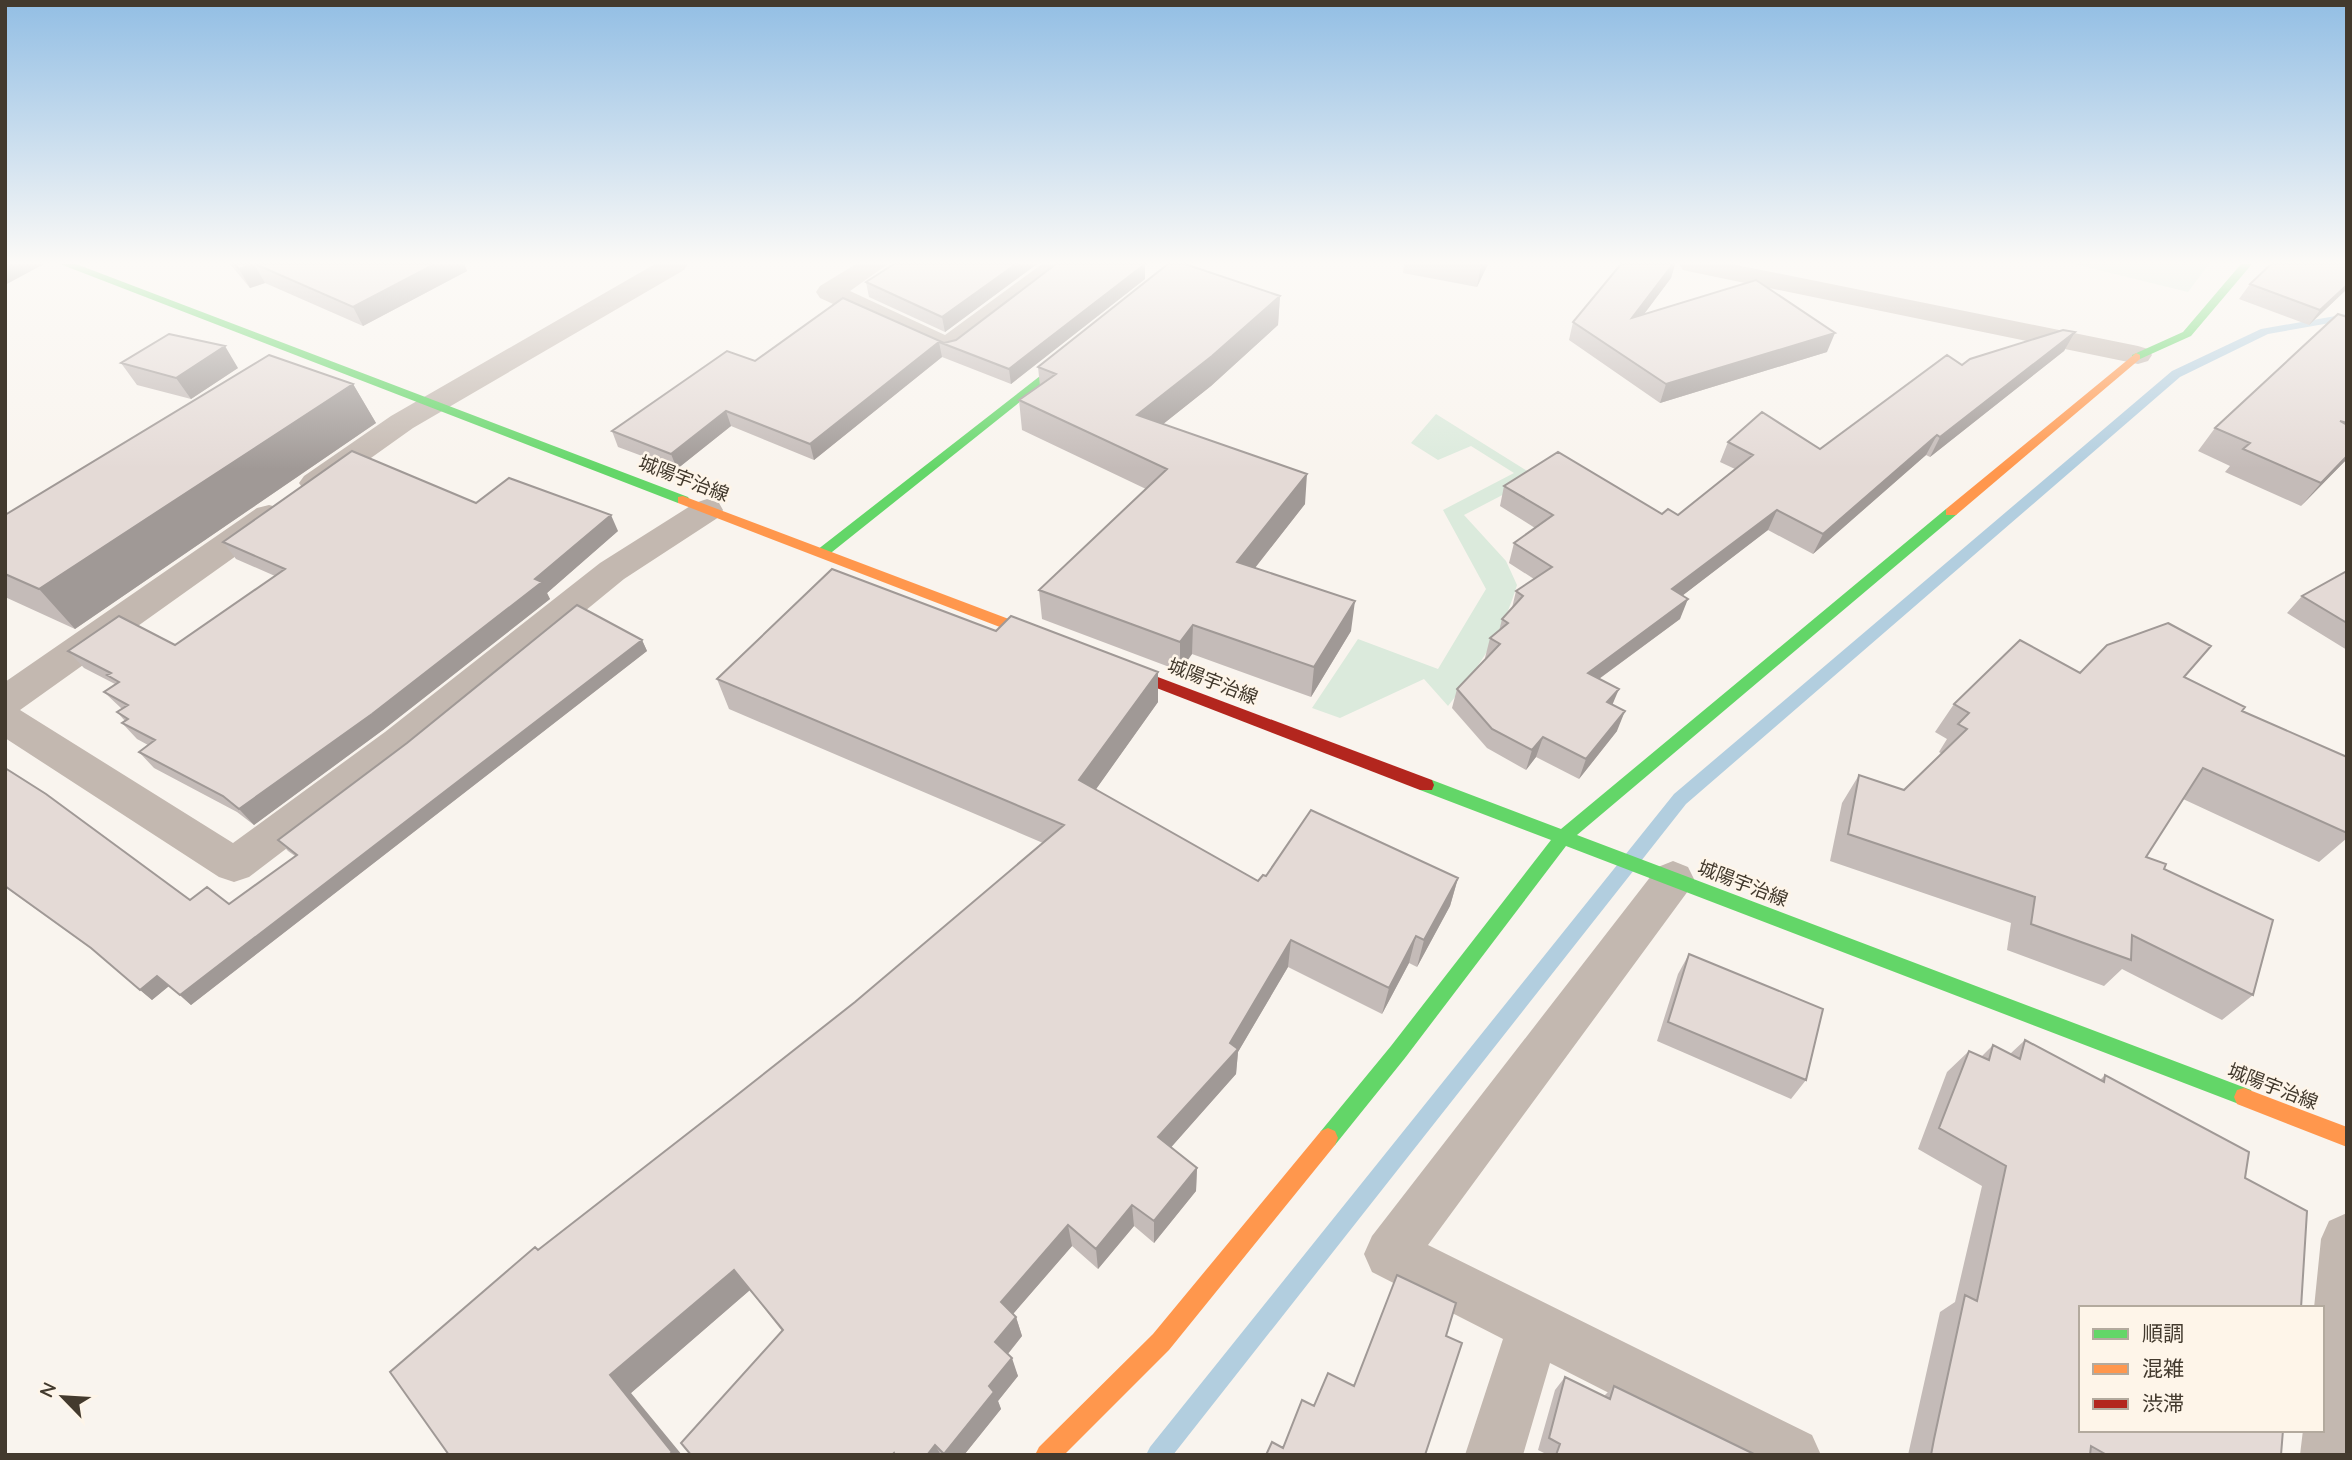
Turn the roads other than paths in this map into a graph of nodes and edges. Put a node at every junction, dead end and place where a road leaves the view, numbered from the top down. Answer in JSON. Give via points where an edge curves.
{"nodes":[{"id":1,"x":243,"y":332,"type":"edge"},
{"id":2,"x":556,"y":332,"type":"edge"},
{"id":3,"x":915,"y":332,"type":"edge"},
{"id":4,"x":967,"y":332,"type":"edge"},
{"id":5,"x":2026,"y":332,"type":"edge"},
{"id":6,"x":2189,"y":332,"type":"edge"},
{"id":7,"x":1090,"y":341,"type":"edge"},
{"id":8,"x":2138,"y":355,"type":"junction"},
{"id":9,"x":431,"y":404,"type":"junction"},
{"id":10,"x":707,"y":510,"type":"junction"},
{"id":11,"x":822,"y":554,"type":"junction"},
{"id":12,"x":1069,"y":648,"type":"edge"},
{"id":13,"x":1095,"y":658,"type":"edge"},
{"id":14,"x":5,"y":701,"type":"edge"},
{"id":15,"x":5,"y":719,"type":"edge"},
{"id":16,"x":1562,"y":838,"type":"junction"},
{"id":17,"x":1663,"y":875,"type":"junction"},
{"id":18,"x":2347,"y":1137,"type":"edge"},
{"id":19,"x":2347,"y":1239,"type":"edge"},
{"id":20,"x":1534,"y":1326,"type":"junction"},
{"id":21,"x":1047,"y":1455,"type":"edge"},
{"id":22,"x":1494,"y":1455,"type":"edge"},
{"id":23,"x":1792,"y":1455,"type":"edge"},
{"id":24,"x":2329,"y":1455,"type":"edge"}],
"edges":[{"from":1,"to":9,"type":"main road","name":"城陽宇治線"},
{"from":2,"to":9,"type":"street"},
{"from":3,"to":4,"type":"street","via":[[947,347]]},
{"from":5,"to":8,"type":"street"},
{"from":6,"to":8,"type":"main road"},
{"from":7,"to":11,"type":"main road"},
{"from":8,"to":16,"type":"main road"},
{"from":9,"to":10,"type":"main road","name":"城陽宇治線"},
{"from":9,"to":14,"type":"street"},
{"from":10,"to":11,"type":"main road","name":"城陽宇治線"},
{"from":10,"to":15,"type":"street","via":[[612,571],[399,742],[234,865]]},
{"from":11,"to":12,"type":"main road","name":"城陽宇治線"},
{"from":13,"to":16,"type":"main road","name":"城陽宇治線"},
{"from":16,"to":17,"type":"main road","name":"城陽宇治線"},
{"from":16,"to":21,"type":"main road","via":[[1398,1052],[1161,1342]]},
{"from":17,"to":18,"type":"main road","name":"城陽宇治線"},
{"from":17,"to":20,"type":"street","via":[[1390,1254]]},
{"from":19,"to":24,"type":"street"},
{"from":20,"to":22,"type":"street"},
{"from":20,"to":23,"type":"street"}]}
